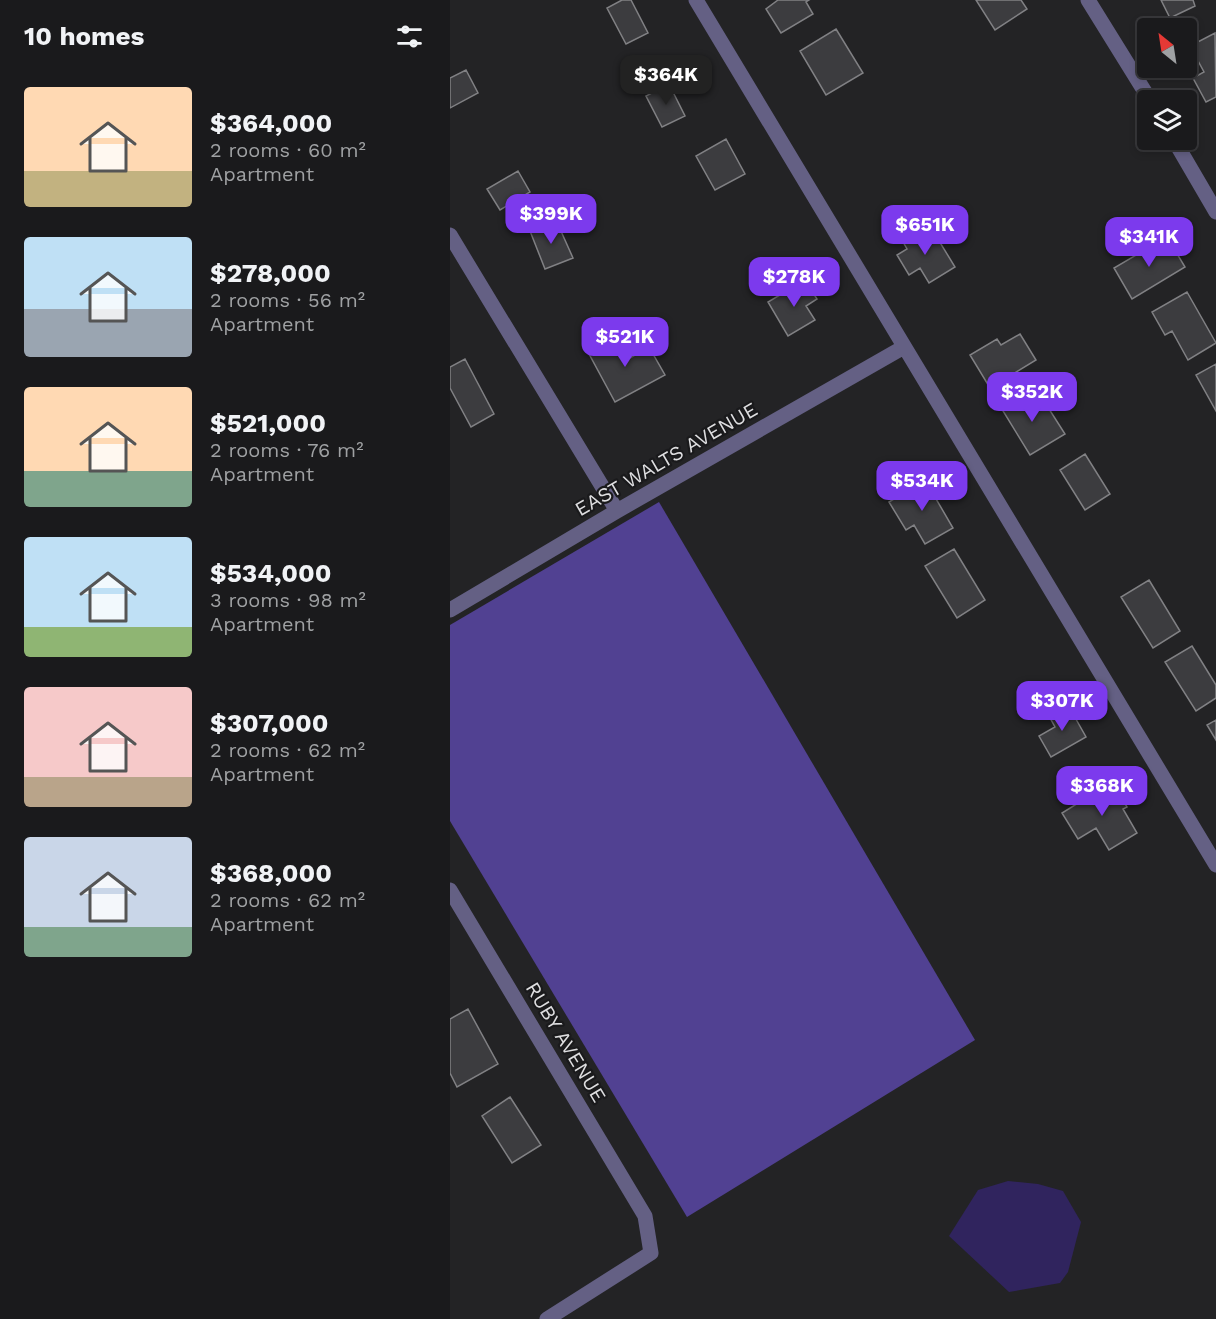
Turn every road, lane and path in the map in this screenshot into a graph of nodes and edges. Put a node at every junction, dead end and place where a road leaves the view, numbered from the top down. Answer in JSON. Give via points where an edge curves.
{"nodes":[{"id":1,"x":696,"y":0,"type":"edge"},
{"id":2,"x":1088,"y":0,"type":"edge"},
{"id":3,"x":1144,"y":90,"type":"edge"},
{"id":4,"x":1180,"y":150,"type":"edge"},
{"id":5,"x":1216,"y":212,"type":"edge"},
{"id":6,"x":450,"y":235,"type":"edge"},
{"id":7,"x":904,"y":347,"type":"junction"},
{"id":8,"x":617,"y":511,"type":"junction"},
{"id":9,"x":450,"y":610,"type":"edge"},
{"id":10,"x":1216,"y":865,"type":"edge"},
{"id":11,"x":450,"y":890,"type":"edge"},
{"id":12,"x":547,"y":1319,"type":"edge"}],
"edges":[{"from":1,"to":7,"type":"street"},
{"from":2,"to":3,"type":"street"},
{"from":4,"to":5,"type":"street"},
{"from":6,"to":8,"type":"street"},
{"from":7,"to":8,"type":"street","name":"EAST WALTS AVENUE"},
{"from":7,"to":10,"type":"street"},
{"from":8,"to":9,"type":"street","name":"EAST WALTS AVENUE"},
{"from":11,"to":12,"type":"street","name":"RUBY AVENUE","via":[[645,1216],[651,1253]]}]}
